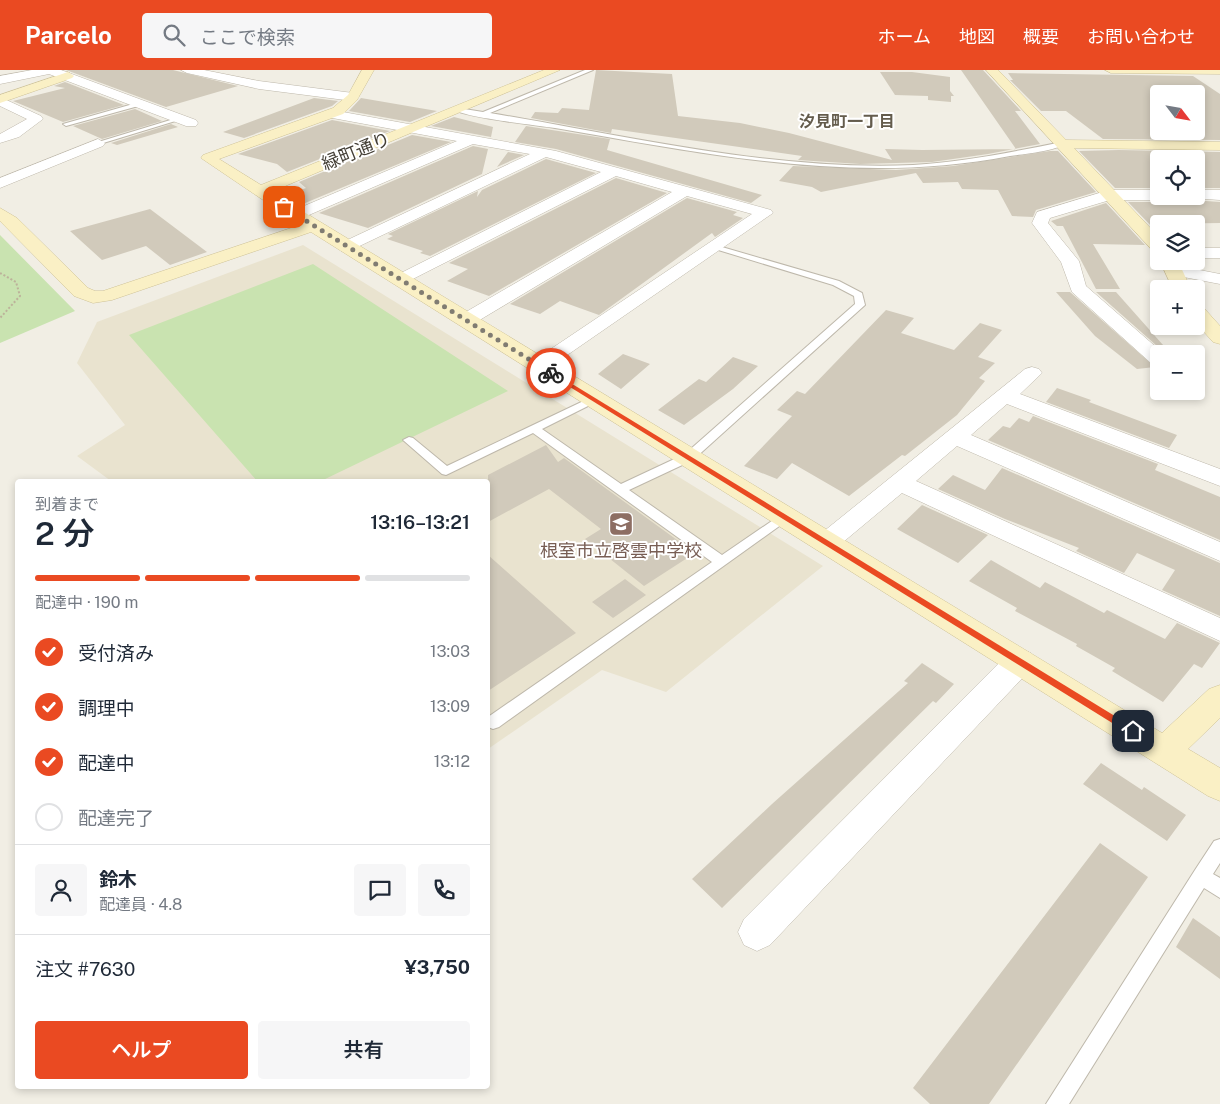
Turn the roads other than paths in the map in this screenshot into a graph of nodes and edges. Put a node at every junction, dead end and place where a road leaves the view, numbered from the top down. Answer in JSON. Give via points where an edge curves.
{"nodes":[{"id":1,"x":50,"y":70,"type":"edge"},
{"id":2,"x":187,"y":70,"type":"edge"},
{"id":3,"x":368,"y":70,"type":"edge"},
{"id":4,"x":554,"y":70,"type":"edge"},
{"id":5,"x":590,"y":70,"type":"edge"},
{"id":6,"x":992,"y":70,"type":"edge"},
{"id":7,"x":1111,"y":70,"type":"edge"},
{"id":8,"x":1202,"y":71,"type":"edge"},
{"id":9,"x":1220,"y":71,"type":"edge"},
{"id":10,"x":68,"y":76,"type":"junction"},
{"id":11,"x":0,"y":80,"type":"edge"},
{"id":12,"x":1220,"y":83,"type":"edge"},
{"id":13,"x":354,"y":97,"type":"junction"},
{"id":14,"x":0,"y":100,"type":"edge"},
{"id":15,"x":140,"y":104,"type":"junction"},
{"id":16,"x":458,"y":110,"type":"junction"},
{"id":17,"x":332,"y":114,"type":"junction"},
{"id":18,"x":484,"y":114,"type":"junction"},
{"id":19,"x":185,"y":121,"type":"joint"},
{"id":20,"x":66,"y":124,"type":"dead end"},
{"id":21,"x":412,"y":128,"type":"junction"},
{"id":22,"x":0,"y":139,"type":"edge"},
{"id":23,"x":473,"y":139,"type":"junction"},
{"id":24,"x":98,"y":143,"type":"joint"},
{"id":25,"x":1062,"y":144,"type":"junction"},
{"id":26,"x":1220,"y":146,"type":"edge"},
{"id":27,"x":544,"y":152,"type":"junction"},
{"id":28,"x":615,"y":171,"type":"junction"},
{"id":29,"x":0,"y":183,"type":"edge"},
{"id":30,"x":260,"y":191,"type":"junction"},
{"id":31,"x":684,"y":191,"type":"junction"},
{"id":32,"x":1109,"y":194,"type":"junction"},
{"id":33,"x":1150,"y":195,"type":"edge"},
{"id":34,"x":1205,"y":195,"type":"edge"},
{"id":35,"x":1220,"y":195,"type":"edge"},
{"id":36,"x":0,"y":213,"type":"edge"},
{"id":37,"x":304,"y":220,"type":"junction"},
{"id":38,"x":1150,"y":237,"type":"edge"},
{"id":39,"x":347,"y":247,"type":"junction"},
{"id":40,"x":718,"y":247,"type":"junction"},
{"id":41,"x":1205,"y":253,"type":"edge"},
{"id":42,"x":1220,"y":253,"type":"edge"},
{"id":43,"x":1187,"y":270,"type":"edge"},
{"id":44,"x":1220,"y":278,"type":"edge"},
{"id":45,"x":401,"y":280,"type":"junction"},
{"id":46,"x":466,"y":320,"type":"junction"},
{"id":47,"x":1205,"y":321,"type":"edge"},
{"id":48,"x":1220,"y":338,"type":"edge"},
{"id":49,"x":1150,"y":352,"type":"edge"},
{"id":50,"x":540,"y":365,"type":"junction"},
{"id":51,"x":1032,"y":373,"type":"dead end"},
{"id":52,"x":1005,"y":396,"type":"junction"},
{"id":53,"x":594,"y":399,"type":"junction"},
{"id":54,"x":534,"y":428,"type":"junction"},
{"id":55,"x":955,"y":437,"type":"junction"},
{"id":56,"x":408,"y":440,"type":"dead end"},
{"id":57,"x":688,"y":457,"type":"junction"},
{"id":58,"x":1220,"y":478,"type":"edge"},
{"id":59,"x":898,"y":482,"type":"junction"},
{"id":60,"x":620,"y":489,"type":"junction"},
{"id":61,"x":786,"y":517,"type":"junction"},
{"id":62,"x":827,"y":542,"type":"junction"},
{"id":63,"x":1220,"y":552,"type":"edge"},
{"id":64,"x":722,"y":562,"type":"junction"},
{"id":65,"x":1220,"y":630,"type":"edge"},
{"id":66,"x":1020,"y":661,"type":"junction"},
{"id":67,"x":1220,"y":698,"type":"edge"},
{"id":68,"x":493,"y":722,"type":"dead end"},
{"id":69,"x":1165,"y":751,"type":"junction"},
{"id":70,"x":1220,"y":786,"type":"edge"},
{"id":71,"x":1220,"y":847,"type":"edge"},
{"id":72,"x":1201,"y":876,"type":"junction"},
{"id":73,"x":1220,"y":888,"type":"edge"},
{"id":74,"x":757,"y":932,"type":"dead end"},
{"id":75,"x":1057,"y":1104,"type":"edge"}],
"edges":[{"from":1,"to":10,"type":"street"},
{"from":1,"to":11,"type":"street"},
{"from":2,"to":13,"type":"street","via":[[259,85]]},
{"from":3,"to":13,"type":"street"},
{"from":4,"to":16,"type":"street","name":"緑町通り"},
{"from":5,"to":18,"type":"lane"},
{"from":6,"to":25,"type":"street"},
{"from":7,"to":8,"type":"street"},
{"from":8,"to":9,"type":"street"},
{"from":8,"to":12,"type":"street"},
{"from":10,"to":14,"type":"street"},
{"from":10,"to":15,"type":"street"},
{"from":13,"to":17,"type":"street"},
{"from":14,"to":22,"type":"street","via":[[36,119]]},
{"from":15,"to":19,"type":"street"},
{"from":15,"to":20,"type":"lane"},
{"from":16,"to":18,"type":"lane"},
{"from":16,"to":21,"type":"street","name":"緑町通り"},
{"from":17,"to":21,"type":"street"},
{"from":17,"to":30,"type":"street","via":[[208,158]]},
{"from":18,"to":25,"type":"lane","via":[[741,158],[830,167],[913,167],[993,158]]},
{"from":19,"to":24,"type":"lane"},
{"from":21,"to":23,"type":"street"},
{"from":21,"to":30,"type":"street","name":"緑町通り"},
{"from":23,"to":27,"type":"street"},
{"from":23,"to":37,"type":"street"},
{"from":24,"to":29,"type":"street"},
{"from":25,"to":26,"type":"street"},
{"from":25,"to":32,"type":"street"},
{"from":27,"to":28,"type":"street"},
{"from":27,"to":39,"type":"street"},
{"from":28,"to":31,"type":"street"},
{"from":28,"to":45,"type":"street"},
{"from":30,"to":37,"type":"street"},
{"from":31,"to":40,"type":"street","via":[[765,213]]},
{"from":31,"to":46,"type":"street"},
{"from":32,"to":33,"type":"street"},
{"from":32,"to":38,"type":"street"},
{"from":32,"to":49,"type":"street","via":[[1043,215],[1040,223],[1070,262],[1078,288]]},
{"from":34,"to":35,"type":"street"},
{"from":36,"to":37,"type":"street","via":[[81,292],[93,297],[106,296]]},
{"from":37,"to":39,"type":"street"},
{"from":39,"to":45,"type":"street"},
{"from":40,"to":50,"type":"street"},
{"from":40,"to":57,"type":"lane","via":[[836,283],[859,295],[860,305]]},
{"from":41,"to":42,"type":"street"},
{"from":43,"to":44,"type":"street"},
{"from":45,"to":46,"type":"street"},
{"from":46,"to":50,"type":"street"},
{"from":47,"to":48,"type":"street"},
{"from":50,"to":53,"type":"street"},
{"from":51,"to":52,"type":"street"},
{"from":52,"to":55,"type":"street"},
{"from":52,"to":58,"type":"street"},
{"from":53,"to":54,"type":"lane"},
{"from":53,"to":57,"type":"street"},
{"from":54,"to":56,"type":"lane","via":[[446,471]]},
{"from":54,"to":60,"type":"lane"},
{"from":55,"to":59,"type":"street"},
{"from":55,"to":63,"type":"street"},
{"from":57,"to":60,"type":"lane"},
{"from":57,"to":61,"type":"street"},
{"from":59,"to":62,"type":"street"},
{"from":59,"to":65,"type":"street"},
{"from":60,"to":64,"type":"lane"},
{"from":61,"to":62,"type":"street"},
{"from":61,"to":64,"type":"lane"},
{"from":62,"to":66,"type":"street"},
{"from":64,"to":68,"type":"lane"},
{"from":66,"to":69,"type":"street"},
{"from":66,"to":74,"type":"street"},
{"from":67,"to":69,"type":"street"},
{"from":69,"to":70,"type":"street"},
{"from":71,"to":72,"type":"lane"},
{"from":72,"to":73,"type":"lane"},
{"from":72,"to":75,"type":"lane"}]}
